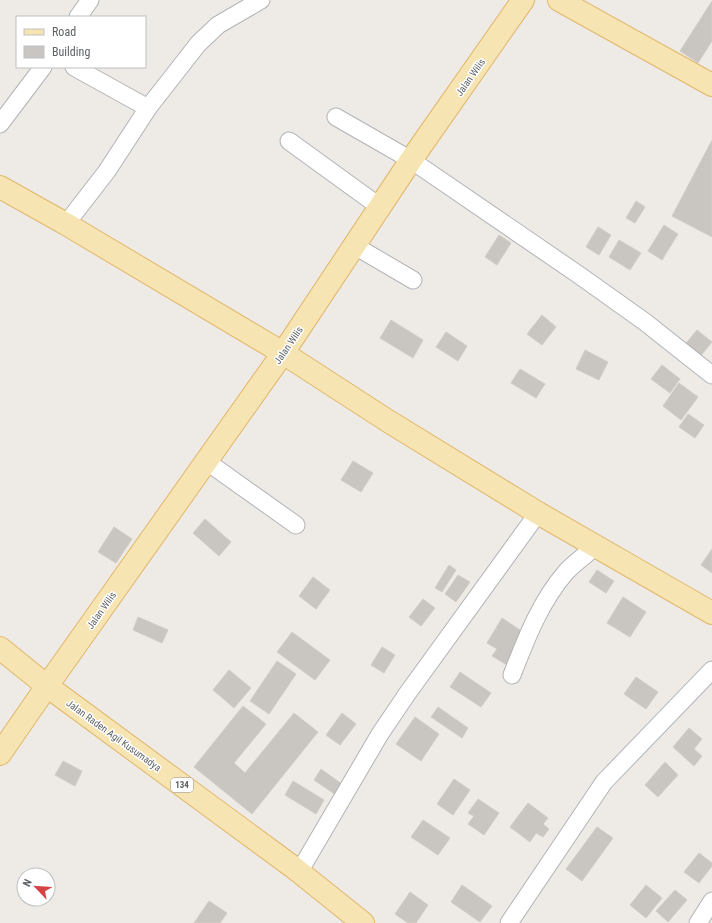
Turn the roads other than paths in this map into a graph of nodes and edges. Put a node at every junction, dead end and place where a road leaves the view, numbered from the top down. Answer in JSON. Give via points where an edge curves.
{"nodes":[{"id":1,"x":90,"y":0,"type":"edge"},
{"id":2,"x":261,"y":0,"type":"edge"},
{"id":3,"x":523,"y":0,"type":"edge"},
{"id":4,"x":559,"y":0,"type":"edge"},
{"id":5,"x":79,"y":16,"type":"edge"},
{"id":6,"x":42,"y":68,"type":"edge"},
{"id":7,"x":76,"y":68,"type":"edge"},
{"id":8,"x":712,"y":85,"type":"edge"},
{"id":9,"x":148,"y":108,"type":"junction"},
{"id":10,"x":336,"y":117,"type":"dead end"},
{"id":11,"x":0,"y":124,"type":"edge"},
{"id":12,"x":288,"y":141,"type":"dead end"},
{"id":13,"x":411,"y":160,"type":"junction"},
{"id":14,"x":0,"y":187,"type":"edge"},
{"id":15,"x":380,"y":207,"type":"junction"},
{"id":16,"x":66,"y":224,"type":"junction"},
{"id":17,"x":355,"y":246,"type":"junction"},
{"id":18,"x":413,"y":280,"type":"dead end"},
{"id":19,"x":282,"y":353,"type":"junction"},
{"id":20,"x":712,"y":375,"type":"edge"},
{"id":21,"x":206,"y":461,"type":"junction"},
{"id":22,"x":538,"y":513,"type":"junction"},
{"id":23,"x":296,"y":525,"type":"dead end"},
{"id":24,"x":596,"y":546,"type":"junction"},
{"id":25,"x":712,"y":613,"type":"edge"},
{"id":26,"x":0,"y":648,"type":"edge"},
{"id":27,"x":712,"y":670,"type":"edge"},
{"id":28,"x":512,"y":675,"type":"dead end"},
{"id":29,"x":47,"y":686,"type":"junction"},
{"id":30,"x":0,"y":754,"type":"edge"},
{"id":31,"x":299,"y":872,"type":"junction"},
{"id":32,"x":712,"y":901,"type":"edge"},
{"id":33,"x":363,"y":923,"type":"edge"},
{"id":34,"x":509,"y":923,"type":"edge"},
{"id":35,"x":698,"y":923,"type":"edge"}],
"edges":[{"from":1,"to":5,"type":"street"},
{"from":2,"to":9,"type":"street","via":[[218,25],[198,44]]},
{"from":3,"to":13,"type":"main road","name":"Jalan Wilis"},
{"from":4,"to":8,"type":"main road"},
{"from":6,"to":11,"type":"street"},
{"from":7,"to":9,"type":"street"},
{"from":9,"to":16,"type":"street","via":[[107,170]]},
{"from":10,"to":13,"type":"street"},
{"from":12,"to":15,"type":"street"},
{"from":13,"to":15,"type":"main road","name":"Jalan Wilis"},
{"from":13,"to":20,"type":"street","via":[[639,317]]},
{"from":14,"to":16,"type":"main road"},
{"from":15,"to":17,"type":"main road","name":"Jalan Wilis"},
{"from":16,"to":19,"type":"main road"},
{"from":17,"to":18,"type":"street"},
{"from":17,"to":19,"type":"main road","name":"Jalan Wilis"},
{"from":19,"to":21,"type":"main road","name":"Jalan Wilis"},
{"from":19,"to":22,"type":"main road"},
{"from":21,"to":23,"type":"street"},
{"from":21,"to":29,"type":"main road","name":"Jalan Wilis"},
{"from":22,"to":24,"type":"main road"},
{"from":22,"to":31,"type":"street","via":[[380,734]]},
{"from":24,"to":25,"type":"main road"},
{"from":24,"to":28,"type":"street","via":[[566,572],[541,608],[529,629]]},
{"from":26,"to":29,"type":"main road","name":"Jalan Raden Agil Kusumadya","number":"134"},
{"from":27,"to":34,"type":"street","via":[[604,782]]},
{"from":29,"to":30,"type":"main road","name":"Jalan Wilis"},
{"from":29,"to":31,"type":"main road","name":"Jalan Raden Agil Kusumadya","number":"134"},
{"from":31,"to":33,"type":"main road","name":"Jalan Raden Agil Kusumadya","number":"134"},
{"from":32,"to":35,"type":"street"}]}
